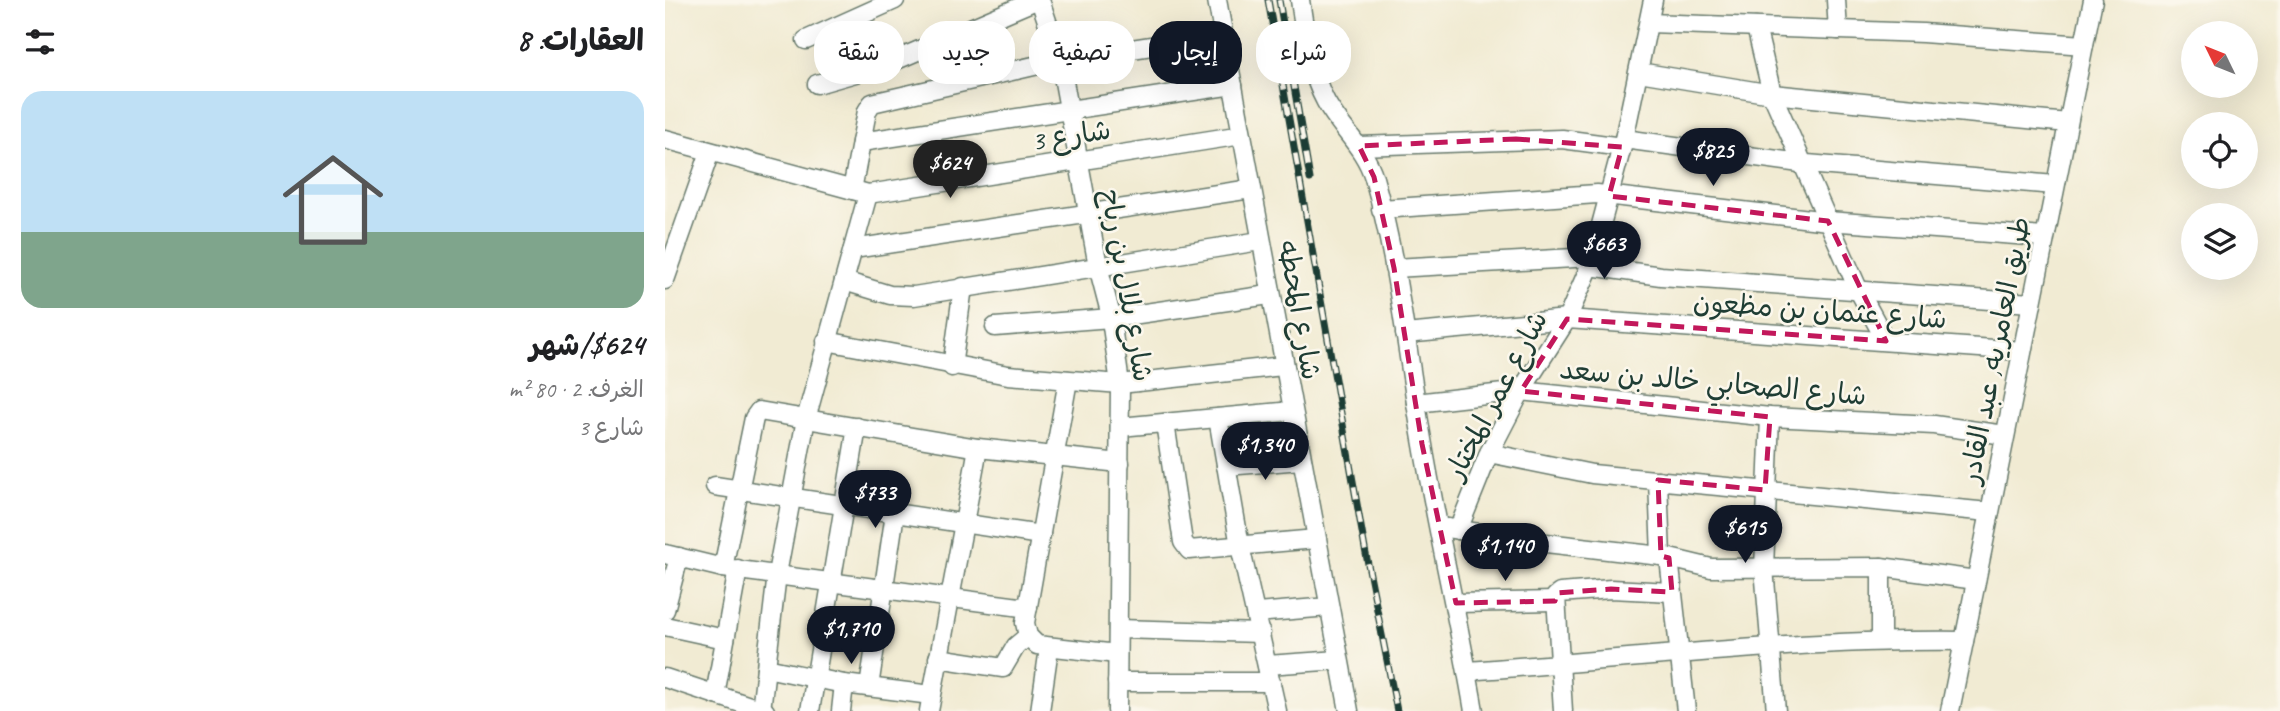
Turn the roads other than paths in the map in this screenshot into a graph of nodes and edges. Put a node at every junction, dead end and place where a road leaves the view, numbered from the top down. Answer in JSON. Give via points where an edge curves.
{"nodes":[{"id":1,"x":895,"y":0,"type":"edge"},
{"id":2,"x":1038,"y":0,"type":"edge"},
{"id":3,"x":1217,"y":0,"type":"edge"},
{"id":4,"x":1300,"y":0,"type":"edge"},
{"id":5,"x":1653,"y":0,"type":"edge"},
{"id":6,"x":1836,"y":0,"type":"edge"},
{"id":7,"x":2093,"y":0,"type":"edge"},
{"id":8,"x":1046,"y":21,"type":"edge"},
{"id":9,"x":1221,"y":21,"type":"edge"},
{"id":10,"x":1649,"y":23,"type":"junction"},
{"id":11,"x":1756,"y":27,"type":"junction"},
{"id":12,"x":1837,"y":30,"type":"junction"},
{"id":13,"x":806,"y":40,"type":"dead end"},
{"id":14,"x":2084,"y":45,"type":"junction"},
{"id":15,"x":904,"y":57,"type":"edge"},
{"id":16,"x":1029,"y":67,"type":"edge"},
{"id":17,"x":1639,"y":72,"type":"junction"},
{"id":18,"x":1064,"y":84,"type":"edge"},
{"id":19,"x":1233,"y":85,"type":"joint"},
{"id":20,"x":1772,"y":94,"type":"junction"},
{"id":21,"x":1069,"y":111,"type":"junction"},
{"id":22,"x":2068,"y":123,"type":"junction"},
{"id":23,"x":1242,"y":135,"type":"junction"},
{"id":24,"x":665,"y":139,"type":"edge"},
{"id":25,"x":861,"y":142,"type":"junction"},
{"id":26,"x":1623,"y":143,"type":"junction"},
{"id":27,"x":1359,"y":146,"type":"junction"},
{"id":28,"x":710,"y":152,"type":"junction"},
{"id":29,"x":1078,"y":161,"type":"junction"},
{"id":30,"x":1802,"y":163,"type":"junction"},
{"id":31,"x":2055,"y":185,"type":"junction"},
{"id":32,"x":1251,"y":189,"type":"junction"},
{"id":33,"x":860,"y":192,"type":"junction"},
{"id":34,"x":1609,"y":196,"type":"junction"},
{"id":35,"x":1381,"y":209,"type":"junction"},
{"id":36,"x":1088,"y":214,"type":"junction"},
{"id":37,"x":1828,"y":221,"type":"junction"},
{"id":38,"x":2045,"y":237,"type":"junction"},
{"id":39,"x":1260,"y":241,"type":"junction"},
{"id":40,"x":853,"y":249,"type":"junction"},
{"id":41,"x":1591,"y":262,"type":"junction"},
{"id":42,"x":1098,"y":266,"type":"junction"},
{"id":43,"x":1394,"y":268,"type":"junction"},
{"id":44,"x":665,"y":280,"type":"edge"},
{"id":45,"x":844,"y":281,"type":"junction"},
{"id":46,"x":963,"y":287,"type":"junction"},
{"id":47,"x":1859,"y":291,"type":"junction"},
{"id":48,"x":1269,"y":295,"type":"junction"},
{"id":49,"x":2031,"y":303,"type":"junction"},
{"id":50,"x":1111,"y":318,"type":"junction"},
{"id":51,"x":1567,"y":319,"type":"junction"},
{"id":52,"x":995,"y":327,"type":"dead end"},
{"id":53,"x":1405,"y":334,"type":"junction"},
{"id":54,"x":826,"y":341,"type":"junction"},
{"id":55,"x":1886,"y":341,"type":"junction"},
{"id":56,"x":2022,"y":351,"type":"junction"},
{"id":57,"x":1283,"y":366,"type":"junction"},
{"id":58,"x":952,"y":367,"type":"junction"},
{"id":59,"x":1068,"y":380,"type":"junction"},
{"id":60,"x":1120,"y":384,"type":"junction"},
{"id":61,"x":1521,"y":391,"type":"junction"},
{"id":62,"x":1416,"y":403,"type":"junction"},
{"id":63,"x":1291,"y":411,"type":"junction"},
{"id":64,"x":1770,"y":417,"type":"junction"},
{"id":65,"x":806,"y":418,"type":"junction"},
{"id":66,"x":1218,"y":418,"type":"junction"},
{"id":67,"x":1165,"y":423,"type":"junction"},
{"id":68,"x":857,"y":427,"type":"junction"},
{"id":69,"x":1120,"y":427,"type":"junction"},
{"id":70,"x":2005,"y":435,"type":"junction"},
{"id":71,"x":978,"y":448,"type":"junction"},
{"id":72,"x":1489,"y":453,"type":"junction"},
{"id":73,"x":1055,"y":456,"type":"junction"},
{"id":74,"x":1301,"y":460,"type":"junction"},
{"id":75,"x":1120,"y":463,"type":"junction"},
{"id":76,"x":1227,"y":467,"type":"junction"},
{"id":77,"x":1657,"y":480,"type":"junction"},
{"id":78,"x":715,"y":486,"type":"dead end"},
{"id":79,"x":739,"y":490,"type":"junction"},
{"id":80,"x":1765,"y":490,"type":"junction"},
{"id":81,"x":791,"y":498,"type":"junction"},
{"id":82,"x":843,"y":505,"type":"junction"},
{"id":83,"x":1989,"y":512,"type":"junction"},
{"id":84,"x":895,"y":513,"type":"junction"},
{"id":85,"x":964,"y":523,"type":"junction"},
{"id":86,"x":1449,"y":528,"type":"junction"},
{"id":87,"x":1041,"y":535,"type":"junction"},
{"id":88,"x":1316,"y":539,"type":"junction"},
{"id":89,"x":1240,"y":546,"type":"junction"},
{"id":90,"x":672,"y":556,"type":"edge"},
{"id":91,"x":1665,"y":557,"type":"junction"},
{"id":92,"x":1881,"y":567,"type":"junction"},
{"id":93,"x":1764,"y":568,"type":"junction"},
{"id":94,"x":730,"y":569,"type":"junction"},
{"id":95,"x":777,"y":574,"type":"junction"},
{"id":96,"x":829,"y":580,"type":"junction"},
{"id":97,"x":1976,"y":580,"type":"junction"},
{"id":98,"x":883,"y":587,"type":"junction"},
{"id":99,"x":1672,"y":592,"type":"junction"},
{"id":100,"x":950,"y":598,"type":"junction"},
{"id":101,"x":1555,"y":601,"type":"junction"},
{"id":102,"x":1456,"y":603,"type":"junction"},
{"id":103,"x":1329,"y":607,"type":"junction"},
{"id":104,"x":1028,"y":608,"type":"junction"},
{"id":105,"x":665,"y":610,"type":"edge"},
{"id":106,"x":1257,"y":613,"type":"junction"},
{"id":107,"x":665,"y":626,"type":"edge"},
{"id":108,"x":1118,"y":629,"type":"junction"},
{"id":109,"x":1261,"y":633,"type":"junction"},
{"id":110,"x":1028,"y":636,"type":"junction"},
{"id":111,"x":725,"y":639,"type":"junction"},
{"id":112,"x":1881,"y":640,"type":"junction"},
{"id":113,"x":1964,"y":641,"type":"junction"},
{"id":114,"x":1770,"y":645,"type":"junction"},
{"id":115,"x":1049,"y":648,"type":"junction"},
{"id":116,"x":1679,"y":652,"type":"junction"},
{"id":117,"x":1117,"y":654,"type":"junction"},
{"id":118,"x":937,"y":658,"type":"junction"},
{"id":119,"x":1339,"y":660,"type":"junction"},
{"id":120,"x":1560,"y":665,"type":"junction"},
{"id":121,"x":766,"y":668,"type":"junction"},
{"id":122,"x":1468,"y":671,"type":"junction"},
{"id":123,"x":1269,"y":673,"type":"junction"},
{"id":124,"x":665,"y":678,"type":"edge"},
{"id":125,"x":817,"y":679,"type":"junction"},
{"id":126,"x":1117,"y":682,"type":"junction"},
{"id":127,"x":844,"y":684,"type":"junction"},
{"id":128,"x":869,"y":687,"type":"junction"},
{"id":129,"x":715,"y":695,"type":"junction"},
{"id":130,"x":930,"y":703,"type":"edge"},
{"id":131,"x":763,"y":710,"type":"edge"},
{"id":132,"x":810,"y":711,"type":"edge"},
{"id":133,"x":841,"y":711,"type":"edge"},
{"id":134,"x":1040,"y":711,"type":"edge"},
{"id":135,"x":1117,"y":711,"type":"edge"},
{"id":136,"x":1277,"y":711,"type":"edge"},
{"id":137,"x":1349,"y":711,"type":"edge"},
{"id":138,"x":1474,"y":711,"type":"edge"},
{"id":139,"x":1563,"y":711,"type":"edge"},
{"id":140,"x":1686,"y":711,"type":"edge"},
{"id":141,"x":1776,"y":711,"type":"edge"},
{"id":142,"x":1950,"y":711,"type":"edge"}],
"edges":[{"from":1,"to":13,"type":"street"},
{"from":2,"to":8,"type":"street","name":"شارع بلال بن رباح"},
{"from":2,"to":15,"type":"street"},
{"from":3,"to":9,"type":"street","name":"شارع المحطه"},
{"from":4,"to":27,"type":"street","via":[[1318,83],[1334,115]]},
{"from":5,"to":10,"type":"street","name":"شارع عمر المختار"},
{"from":6,"to":12,"type":"street"},
{"from":7,"to":14,"type":"street","name":"طريق العامريه, عبد القادر"},
{"from":10,"to":11,"type":"street"},
{"from":10,"to":17,"type":"street","name":"شارع عمر المختار"},
{"from":11,"to":12,"type":"street"},
{"from":11,"to":20,"type":"street"},
{"from":12,"to":14,"type":"street"},
{"from":14,"to":22,"type":"street","name":"طريق العامريه, عبد القادر"},
{"from":16,"to":25,"type":"street","via":[[872,103]]},
{"from":17,"to":20,"type":"street"},
{"from":17,"to":26,"type":"street","name":"شارع عمر المختار"},
{"from":18,"to":21,"type":"street","name":"شارع بلال بن رباح"},
{"from":19,"to":21,"type":"street"},
{"from":19,"to":23,"type":"street","name":"شارع المحطه"},
{"from":20,"to":22,"type":"street"},
{"from":20,"to":30,"type":"street"},
{"from":21,"to":25,"type":"street"},
{"from":21,"to":29,"type":"street","name":"شارع بلال بن رباح"},
{"from":22,"to":31,"type":"street","name":"طريق العامريه, عبد القادر"},
{"from":23,"to":29,"type":"street","name":"شارع 3"},
{"from":23,"to":32,"type":"street","name":"شارع المحطه"},
{"from":24,"to":28,"type":"street","name":"شارع 3"},
{"from":25,"to":33,"type":"street"},
{"from":26,"to":27,"type":"street","via":[[1562,139]]},
{"from":26,"to":30,"type":"street"},
{"from":26,"to":34,"type":"street","name":"شارع عمر المختار"},
{"from":27,"to":35,"type":"street","via":[[1374,177]]},
{"from":28,"to":33,"type":"street","name":"شارع 3"},
{"from":28,"to":44,"type":"street"},
{"from":29,"to":33,"type":"street","name":"شارع 3"},
{"from":29,"to":36,"type":"street","name":"شارع بلال بن رباح"},
{"from":30,"to":31,"type":"street"},
{"from":30,"to":37,"type":"street"},
{"from":31,"to":38,"type":"street","name":"طريق العامريه, عبد القادر"},
{"from":32,"to":36,"type":"street"},
{"from":32,"to":39,"type":"street","name":"شارع المحطه"},
{"from":33,"to":40,"type":"street"},
{"from":34,"to":35,"type":"street"},
{"from":34,"to":37,"type":"street"},
{"from":34,"to":41,"type":"street","name":"شارع عمر المختار"},
{"from":35,"to":43,"type":"street"},
{"from":36,"to":40,"type":"street"},
{"from":36,"to":42,"type":"street","name":"شارع بلال بن رباح"},
{"from":37,"to":38,"type":"street"},
{"from":37,"to":47,"type":"street"},
{"from":38,"to":49,"type":"street","name":"طريق العامريه, عبد القادر"},
{"from":39,"to":42,"type":"street"},
{"from":39,"to":48,"type":"street","name":"شارع المحطه"},
{"from":40,"to":45,"type":"street"},
{"from":41,"to":43,"type":"street"},
{"from":41,"to":47,"type":"street","via":[[1661,276]]},
{"from":41,"to":51,"type":"street","name":"شارع عمر المختار"},
{"from":42,"to":46,"type":"street"},
{"from":42,"to":50,"type":"street","name":"شارع بلال بن رباح"},
{"from":43,"to":53,"type":"street"},
{"from":45,"to":46,"type":"street","via":[[890,295],[914,296]]},
{"from":45,"to":54,"type":"street"},
{"from":46,"to":58,"type":"street"},
{"from":47,"to":49,"type":"street"},
{"from":47,"to":55,"type":"street"},
{"from":48,"to":50,"type":"street"},
{"from":48,"to":57,"type":"street","name":"شارع المحطه"},
{"from":49,"to":56,"type":"street","name":"طريق العامريه, عبد القادر"},
{"from":50,"to":52,"type":"street"},
{"from":50,"to":60,"type":"street","name":"شارع بلال بن رباح"},
{"from":51,"to":53,"type":"street","name":"شارع عثمان بن مظعون"},
{"from":51,"to":55,"type":"street","name":"شارع عثمان بن مظعون"},
{"from":51,"to":61,"type":"street","name":"شارع عمر المختار"},
{"from":53,"to":62,"type":"street"},
{"from":54,"to":58,"type":"street"},
{"from":54,"to":65,"type":"street"},
{"from":55,"to":56,"type":"street","name":"شارع عثمان بن مظعون"},
{"from":56,"to":70,"type":"street","name":"طريق العامريه, عبد القادر"},
{"from":57,"to":60,"type":"street"},
{"from":57,"to":63,"type":"street","name":"شارع المحطه"},
{"from":58,"to":59,"type":"street"},
{"from":59,"to":60,"type":"street"},
{"from":59,"to":73,"type":"street"},
{"from":60,"to":69,"type":"street","name":"شارع بلال بن رباح"},
{"from":61,"to":62,"type":"street","name":"شارع الصحابي خالد بن سعد"},
{"from":61,"to":64,"type":"street","name":"شارع الصحابي خالد بن سعد"},
{"from":61,"to":72,"type":"street","name":"شارع عمر المختار"},
{"from":62,"to":86,"type":"street"},
{"from":63,"to":66,"type":"street"},
{"from":63,"to":74,"type":"street","name":"شارع المحطه"},
{"from":64,"to":70,"type":"street","name":"شارع الصحابي خالد بن سعد","via":[[1934,425]]},
{"from":64,"to":80,"type":"street"},
{"from":65,"to":68,"type":"street"},
{"from":65,"to":79,"type":"street","via":[[764,411],[756,414]]},
{"from":65,"to":81,"type":"street"},
{"from":66,"to":67,"type":"street"},
{"from":66,"to":76,"type":"street"},
{"from":67,"to":69,"type":"street"},
{"from":67,"to":89,"type":"street","via":[[1185,547],[1193,551]]},
{"from":68,"to":71,"type":"street"},
{"from":68,"to":82,"type":"street"},
{"from":69,"to":75,"type":"street","name":"شارع بلال بن رباح"},
{"from":70,"to":83,"type":"street","name":"طريق العامريه, عبد القادر"},
{"from":71,"to":73,"type":"street"},
{"from":71,"to":85,"type":"street"},
{"from":72,"to":77,"type":"street","via":[[1567,470]]},
{"from":72,"to":86,"type":"street","name":"شارع عمر المختار"},
{"from":73,"to":75,"type":"street"},
{"from":73,"to":87,"type":"street"},
{"from":74,"to":76,"type":"street"},
{"from":74,"to":88,"type":"street","name":"شارع المحطه"},
{"from":75,"to":108,"type":"street","name":"شارع بلال بن رباح"},
{"from":76,"to":89,"type":"street"},
{"from":77,"to":80,"type":"street"},
{"from":77,"to":91,"type":"street"},
{"from":78,"to":79,"type":"street"},
{"from":79,"to":81,"type":"street"},
{"from":79,"to":94,"type":"street"},
{"from":80,"to":83,"type":"street"},
{"from":80,"to":93,"type":"street"},
{"from":81,"to":82,"type":"street"},
{"from":81,"to":95,"type":"street"},
{"from":82,"to":84,"type":"street"},
{"from":82,"to":96,"type":"street"},
{"from":83,"to":97,"type":"street","name":"طريق العامريه, عبد القادر"},
{"from":84,"to":85,"type":"street"},
{"from":84,"to":98,"type":"street"},
{"from":85,"to":87,"type":"street"},
{"from":85,"to":100,"type":"street"},
{"from":86,"to":91,"type":"street"},
{"from":86,"to":102,"type":"street"},
{"from":87,"to":104,"type":"street"},
{"from":88,"to":89,"type":"street"},
{"from":88,"to":103,"type":"street","name":"شارع المحطه"},
{"from":89,"to":106,"type":"street"},
{"from":90,"to":94,"type":"street"},
{"from":90,"to":105,"type":"street"},
{"from":91,"to":93,"type":"street","via":[[1711,568]]},
{"from":91,"to":99,"type":"street"},
{"from":92,"to":93,"type":"street"},
{"from":92,"to":97,"type":"street"},
{"from":92,"to":112,"type":"street"},
{"from":93,"to":114,"type":"street"},
{"from":94,"to":95,"type":"street"},
{"from":94,"to":111,"type":"street"},
{"from":95,"to":96,"type":"street"},
{"from":95,"to":121,"type":"street"},
{"from":96,"to":98,"type":"street"},
{"from":96,"to":125,"type":"street"},
{"from":97,"to":113,"type":"street","name":"طريق العامريه, عبد القادر"},
{"from":98,"to":100,"type":"street"},
{"from":98,"to":128,"type":"street"},
{"from":99,"to":101,"type":"street","via":[[1560,593]]},
{"from":99,"to":116,"type":"street"},
{"from":100,"to":104,"type":"street"},
{"from":100,"to":118,"type":"street"},
{"from":101,"to":102,"type":"street"},
{"from":101,"to":120,"type":"street"},
{"from":102,"to":122,"type":"street"},
{"from":103,"to":106,"type":"street"},
{"from":103,"to":119,"type":"street","name":"شارع المحطه"},
{"from":104,"to":110,"type":"street"},
{"from":106,"to":109,"type":"street"},
{"from":107,"to":111,"type":"street"},
{"from":108,"to":109,"type":"street"},
{"from":108,"to":117,"type":"street","name":"شارع بلال بن رباح"},
{"from":109,"to":123,"type":"street"},
{"from":110,"to":115,"type":"street"},
{"from":110,"to":118,"type":"street","via":[[1003,668]]},
{"from":111,"to":129,"type":"street"},
{"from":112,"to":113,"type":"street"},
{"from":112,"to":114,"type":"street"},
{"from":113,"to":142,"type":"street","name":"طريق العامريه, عبد القادر"},
{"from":114,"to":116,"type":"street"},
{"from":114,"to":141,"type":"street"},
{"from":115,"to":117,"type":"street"},
{"from":115,"to":134,"type":"street"},
{"from":116,"to":120,"type":"street"},
{"from":116,"to":140,"type":"street"},
{"from":117,"to":126,"type":"street","name":"شارع بلال بن رباح"},
{"from":118,"to":130,"type":"street"},
{"from":119,"to":123,"type":"street"},
{"from":119,"to":137,"type":"street","name":"شارع المحطه"},
{"from":120,"to":122,"type":"street"},
{"from":120,"to":139,"type":"street"},
{"from":121,"to":125,"type":"street"},
{"from":121,"to":131,"type":"street"},
{"from":122,"to":138,"type":"street"},
{"from":123,"to":126,"type":"street"},
{"from":123,"to":136,"type":"street"},
{"from":124,"to":129,"type":"street"},
{"from":125,"to":127,"type":"street"},
{"from":125,"to":132,"type":"street"},
{"from":126,"to":135,"type":"street","name":"شارع بلال بن رباح"},
{"from":127,"to":128,"type":"street"},
{"from":127,"to":133,"type":"street"},
{"from":128,"to":130,"type":"street"},
{"from":129,"to":131,"type":"street"}]}
